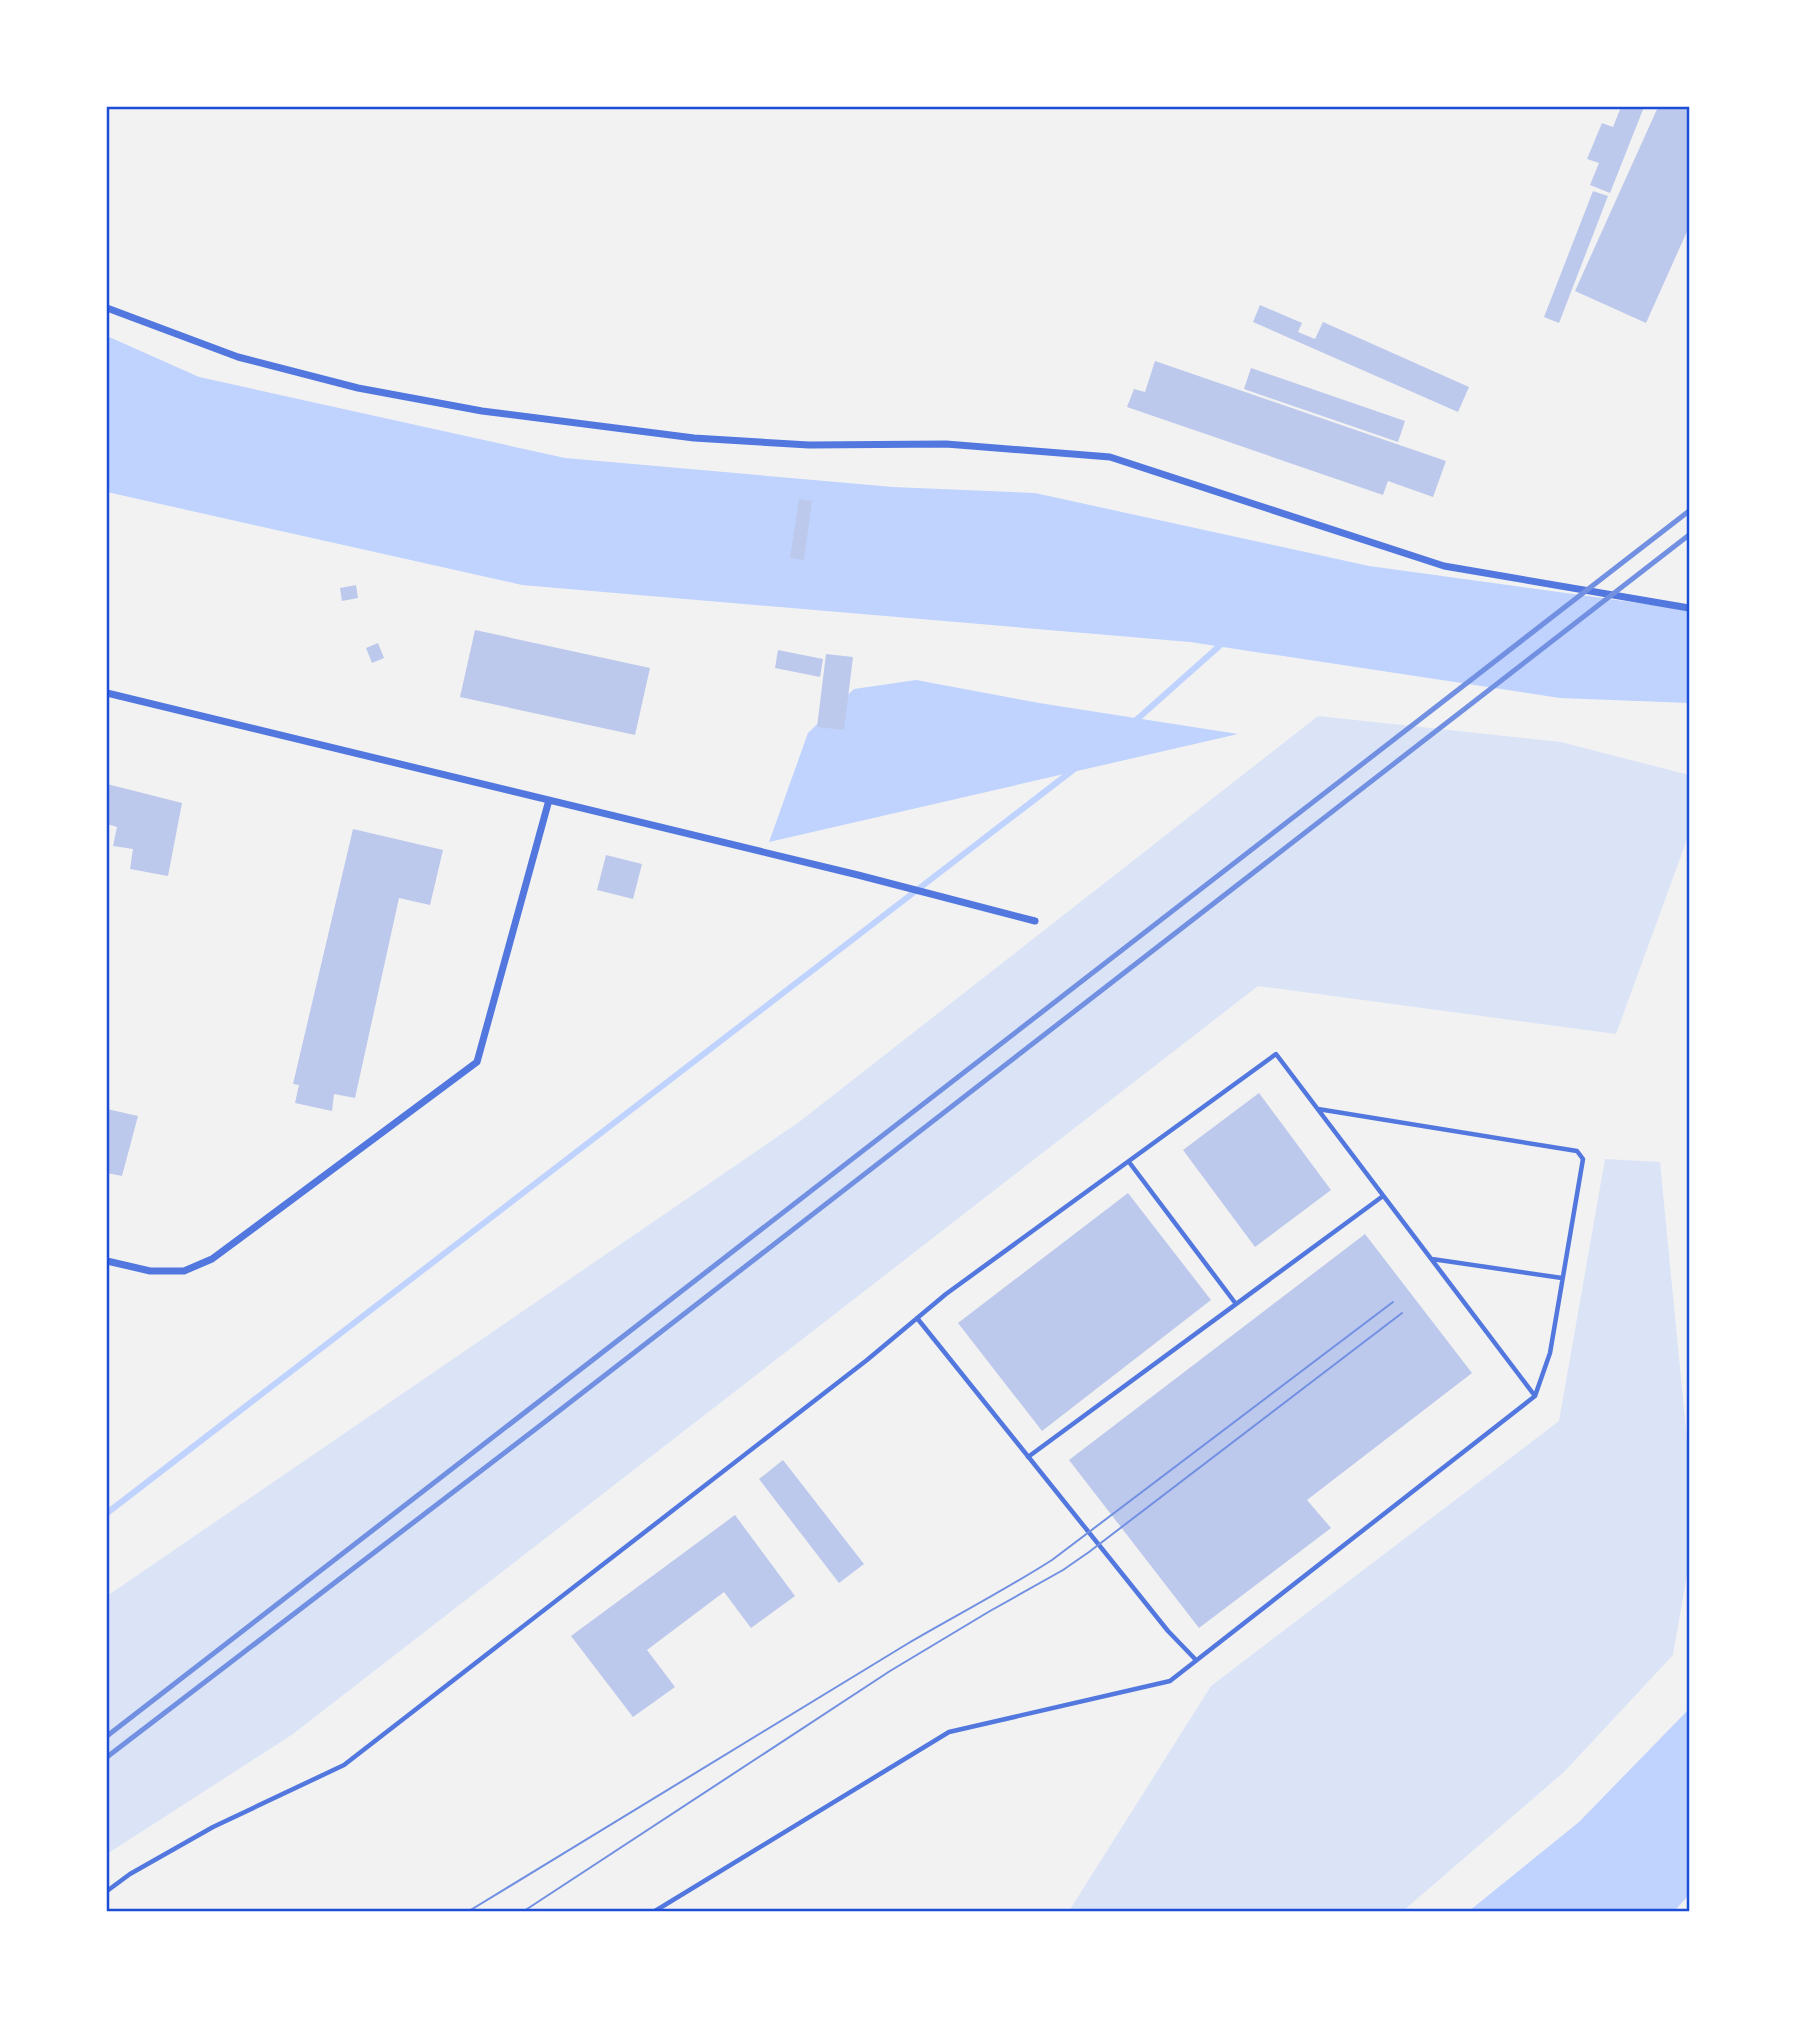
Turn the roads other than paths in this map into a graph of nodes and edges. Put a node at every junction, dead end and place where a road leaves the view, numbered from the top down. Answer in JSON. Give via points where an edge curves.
{"nodes":[{"id":1,"x":107,"y":308,"type":"edge"},
{"id":2,"x":1689,"y":608,"type":"edge"},
{"id":3,"x":107,"y":693,"type":"edge"},
{"id":4,"x":549,"y":800,"type":"junction"},
{"id":5,"x":1035,"y":921,"type":"dead end"},
{"id":6,"x":1318,"y":1110,"type":"junction"},
{"id":7,"x":1129,"y":1162,"type":"junction"},
{"id":8,"x":1384,"y":1196,"type":"junction"},
{"id":9,"x":1431,"y":1259,"type":"junction"},
{"id":10,"x":107,"y":1261,"type":"edge"},
{"id":11,"x":1562,"y":1278,"type":"junction"},
{"id":12,"x":1236,"y":1304,"type":"junction"},
{"id":13,"x":917,"y":1318,"type":"junction"},
{"id":14,"x":1535,"y":1396,"type":"junction"},
{"id":15,"x":1028,"y":1457,"type":"junction"},
{"id":16,"x":1196,"y":1660,"type":"junction"},
{"id":17,"x":107,"y":1891,"type":"edge"},
{"id":18,"x":656,"y":1911,"type":"edge"}],
"edges":[{"from":1,"to":2,"type":"street","via":[[238,358],[358,388],[482,411],[694,438],[808,445],[947,444],[1110,457],[1444,566]]},
{"from":3,"to":4,"type":"street"},
{"from":4,"to":5,"type":"street"},
{"from":4,"to":10,"type":"street","via":[[477,1062],[212,1259],[184,1271],[150,1271]]},
{"from":6,"to":7,"type":"lane","via":[[1276,1054]]},
{"from":6,"to":8,"type":"lane"},
{"from":6,"to":11,"type":"lane","via":[[1577,1151],[1583,1159]]},
{"from":7,"to":12,"type":"lane"},
{"from":7,"to":13,"type":"lane"},
{"from":8,"to":9,"type":"lane"},
{"from":8,"to":12,"type":"lane"},
{"from":9,"to":11,"type":"lane"},
{"from":9,"to":14,"type":"lane"},
{"from":11,"to":14,"type":"lane","via":[[1550,1353]]},
{"from":12,"to":15,"type":"lane"},
{"from":13,"to":15,"type":"lane"},
{"from":13,"to":17,"type":"lane","via":[[344,1765],[213,1827]]},
{"from":14,"to":16,"type":"lane"},
{"from":15,"to":16,"type":"lane"},
{"from":16,"to":18,"type":"lane","via":[[1170,1681],[949,1732]]}]}
